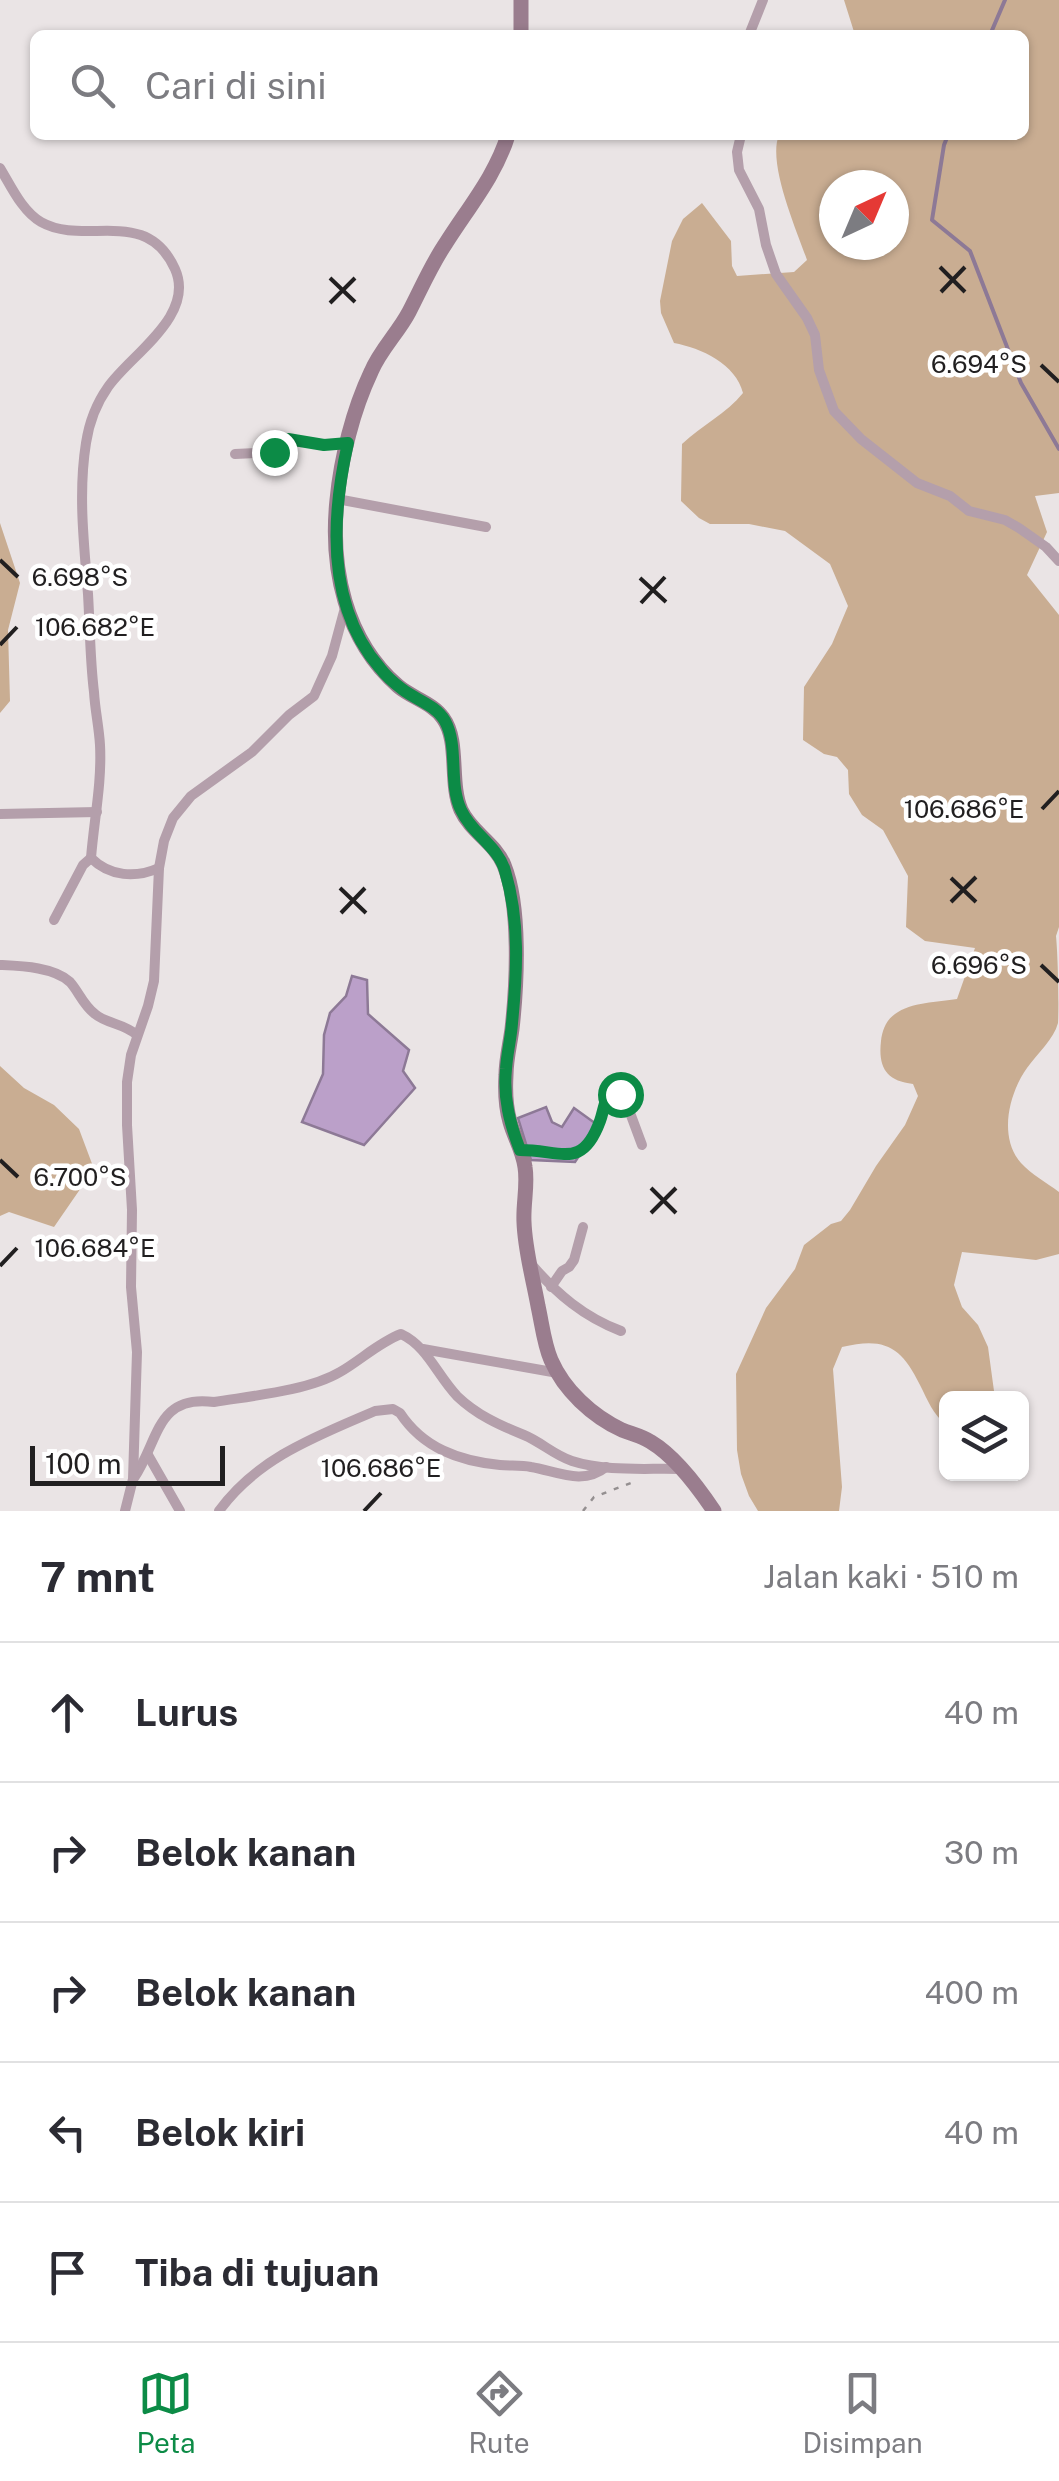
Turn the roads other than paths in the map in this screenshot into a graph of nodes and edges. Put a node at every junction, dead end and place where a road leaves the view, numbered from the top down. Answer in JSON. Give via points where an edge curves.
{"nodes":[{"id":1,"x":521,"y":0,"type":"edge"},
{"id":2,"x":763,"y":0,"type":"edge"},
{"id":3,"x":521,"y":30,"type":"edge"},
{"id":4,"x":750,"y":30,"type":"edge"},
{"id":5,"x":506,"y":140,"type":"edge"},
{"id":6,"x":740,"y":140,"type":"edge"},
{"id":7,"x":0,"y":168,"type":"edge"},
{"id":8,"x":348,"y":443,"type":"junction"},
{"id":9,"x":235,"y":454,"type":"dead end"},
{"id":10,"x":337,"y":498,"type":"junction"},
{"id":11,"x":486,"y":527,"type":"dead end"},
{"id":12,"x":1059,"y":560,"type":"edge"},
{"id":13,"x":346,"y":604,"type":"junction"},
{"id":14,"x":97,"y":812,"type":"junction"},
{"id":15,"x":0,"y":814,"type":"edge"},
{"id":16,"x":92,"y":858,"type":"junction"},
{"id":17,"x":159,"y":868,"type":"junction"},
{"id":18,"x":54,"y":920,"type":"dead end"},
{"id":19,"x":0,"y":965,"type":"edge"},
{"id":20,"x":138,"y":1035,"type":"junction"},
{"id":21,"x":642,"y":1145,"type":"dead end"},
{"id":22,"x":520,"y":1150,"type":"junction"},
{"id":23,"x":582,"y":1227,"type":"dead end"},
{"id":24,"x":528,"y":1260,"type":"junction"},
{"id":25,"x":551,"y":1287,"type":"junction"},
{"id":26,"x":621,"y":1331,"type":"dead end"},
{"id":27,"x":423,"y":1349,"type":"junction"},
{"id":28,"x":558,"y":1373,"type":"junction"},
{"id":29,"x":148,"y":1455,"type":"junction"},
{"id":30,"x":606,"y":1467,"type":"junction"},
{"id":31,"x":680,"y":1469,"type":"junction"},
{"id":32,"x":133,"y":1479,"type":"junction"},
{"id":33,"x":125,"y":1511,"type":"edge"},
{"id":34,"x":180,"y":1511,"type":"edge"},
{"id":35,"x":219,"y":1511,"type":"edge"},
{"id":36,"x":714,"y":1511,"type":"edge"}],
"edges":[{"from":1,"to":3,"type":"main road"},
{"from":2,"to":4,"type":"street"},
{"from":5,"to":8,"type":"main road","via":[[494,171],[370,372]]},
{"from":6,"to":12,"type":"street","via":[[739,170],[759,209],[776,274],[815,334],[834,412],[917,483],[1019,528]]},
{"from":7,"to":14,"type":"street","via":[[43,223],[139,234],[158,246],[178,276],[172,315],[106,389],[84,455],[82,529],[100,743]]},
{"from":8,"to":9,"type":"street","via":[[288,439],[275,452]]},
{"from":8,"to":10,"type":"main road"},
{"from":10,"to":11,"type":"street"},
{"from":10,"to":13,"type":"main road","via":[[336,556]]},
{"from":13,"to":17,"type":"street","via":[[318,691],[179,808]]},
{"from":13,"to":22,"type":"main road","via":[[380,668],[443,718],[461,810],[504,867],[516,952],[506,1091]]},
{"from":14,"to":15,"type":"street"},
{"from":14,"to":16,"type":"street"},
{"from":16,"to":17,"type":"street","via":[[129,876]]},
{"from":16,"to":18,"type":"street"},
{"from":17,"to":20,"type":"street","via":[[154,981]]},
{"from":19,"to":20,"type":"street","via":[[60,976],[99,1017]]},
{"from":20,"to":32,"type":"street","via":[[126,1098],[137,1352]]},
{"from":21,"to":22,"type":"street","via":[[629,1110],[612,1091],[584,1150]]},
{"from":22,"to":24,"type":"main road"},
{"from":23,"to":25,"type":"street","via":[[574,1260]]},
{"from":24,"to":25,"type":"street"},
{"from":24,"to":28,"type":"main road","via":[[548,1355]]},
{"from":25,"to":26,"type":"street"},
{"from":27,"to":28,"type":"street"},
{"from":27,"to":29,"type":"street","via":[[400,1334],[337,1374],[302,1386],[187,1402],[164,1418]]},
{"from":27,"to":30,"type":"street","via":[[460,1398],[490,1421],[574,1462]]},
{"from":28,"to":31,"type":"main road","via":[[597,1414],[652,1442]]},
{"from":29,"to":32,"type":"street"},
{"from":29,"to":34,"type":"street"},
{"from":30,"to":31,"type":"street"},
{"from":30,"to":35,"type":"street","via":[[573,1476],[474,1462],[439,1449],[412,1432],[400,1413],[385,1409],[289,1450]]},
{"from":31,"to":36,"type":"main road"},
{"from":32,"to":33,"type":"street"}]}
